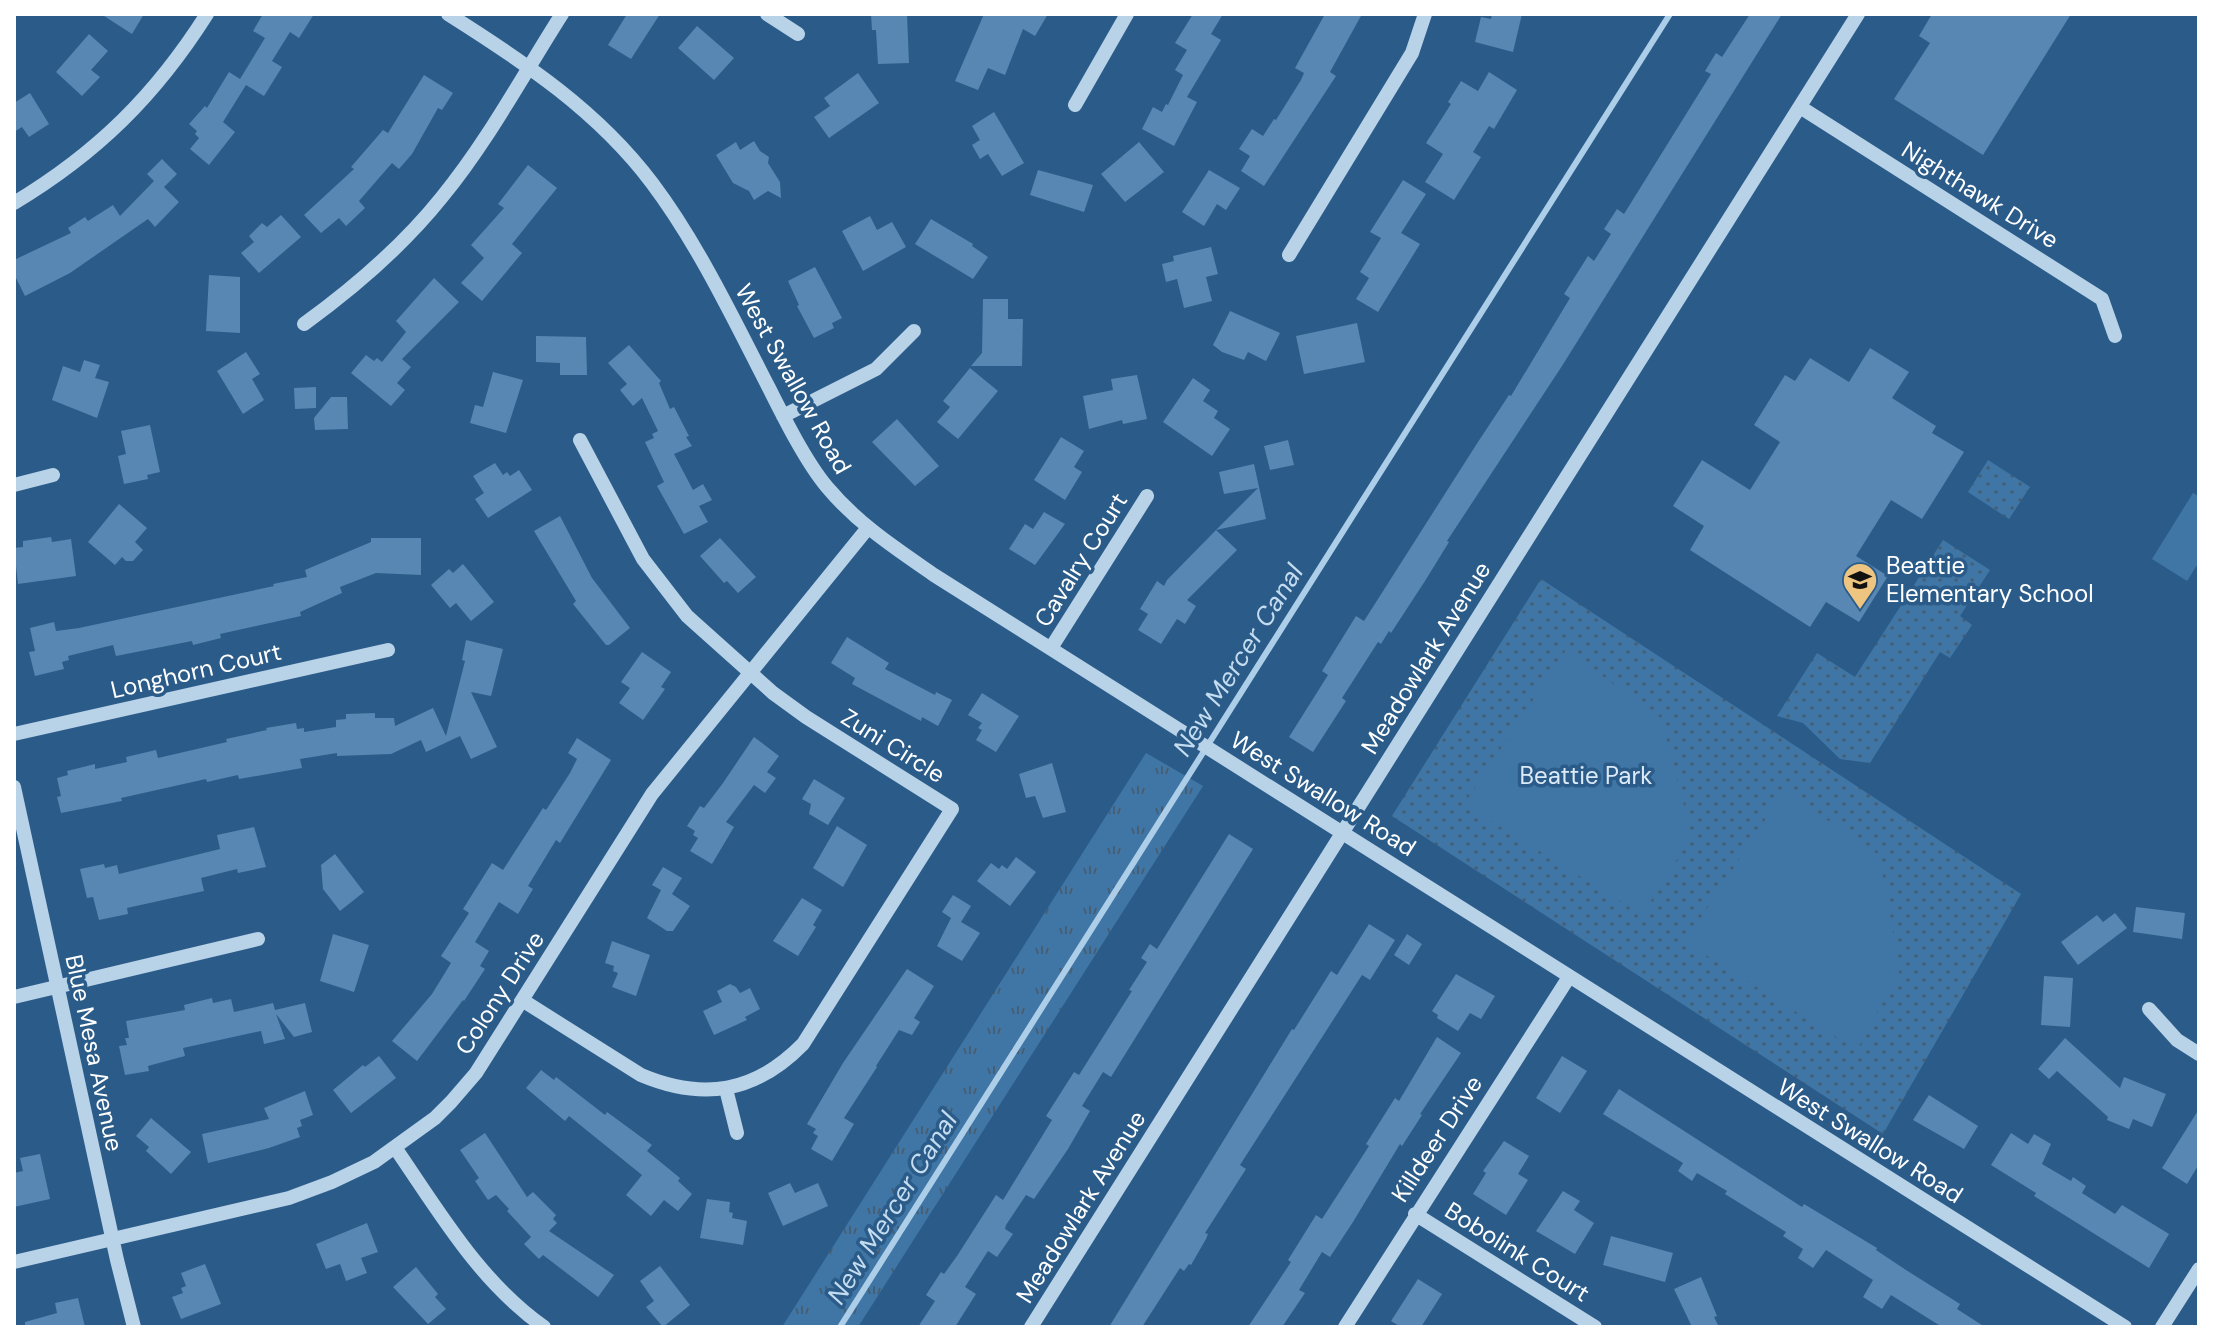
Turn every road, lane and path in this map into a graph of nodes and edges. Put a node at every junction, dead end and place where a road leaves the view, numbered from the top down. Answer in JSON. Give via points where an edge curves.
{"nodes":[{"id":1,"x":207,"y":14,"type":"edge"},
{"id":2,"x":448,"y":14,"type":"edge"},
{"id":3,"x":562,"y":14,"type":"edge"},
{"id":4,"x":767,"y":14,"type":"edge"},
{"id":5,"x":1127,"y":14,"type":"edge"},
{"id":6,"x":1425,"y":14,"type":"edge"},
{"id":7,"x":1858,"y":14,"type":"edge"},
{"id":8,"x":798,"y":34,"type":"dead end"},
{"id":9,"x":530,"y":65,"type":"junction"},
{"id":10,"x":1075,"y":105,"type":"dead end"},
{"id":11,"x":1800,"y":107,"type":"junction"},
{"id":12,"x":14,"y":203,"type":"edge"},
{"id":13,"x":1289,"y":255,"type":"dead end"},
{"id":14,"x":304,"y":324,"type":"dead end"},
{"id":15,"x":914,"y":331,"type":"dead end"},
{"id":16,"x":2115,"y":336,"type":"dead end"},
{"id":17,"x":783,"y":416,"type":"junction"},
{"id":18,"x":580,"y":440,"type":"dead end"},
{"id":19,"x":53,"y":475,"type":"dead end"},
{"id":20,"x":14,"y":485,"type":"edge"},
{"id":21,"x":1147,"y":496,"type":"dead end"},
{"id":22,"x":867,"y":529,"type":"junction"},
{"id":23,"x":1051,"y":648,"type":"junction"},
{"id":24,"x":388,"y":650,"type":"dead end"},
{"id":25,"x":750,"y":672,"type":"junction"},
{"id":26,"x":14,"y":734,"type":"edge"},
{"id":27,"x":14,"y":787,"type":"edge"},
{"id":28,"x":1342,"y":832,"type":"junction"},
{"id":29,"x":258,"y":939,"type":"dead end"},
{"id":30,"x":1569,"y":977,"type":"junction"},
{"id":31,"x":58,"y":987,"type":"junction"},
{"id":32,"x":14,"y":997,"type":"edge"},
{"id":33,"x":522,"y":1000,"type":"junction"},
{"id":34,"x":2149,"y":1009,"type":"dead end"},
{"id":35,"x":2199,"y":1054,"type":"edge"},
{"id":36,"x":726,"y":1089,"type":"junction"},
{"id":37,"x":737,"y":1133,"type":"dead end"},
{"id":38,"x":396,"y":1149,"type":"junction"},
{"id":39,"x":1415,"y":1214,"type":"junction"},
{"id":40,"x":112,"y":1240,"type":"junction"},
{"id":41,"x":14,"y":1262,"type":"edge"},
{"id":42,"x":2199,"y":1269,"type":"edge"},
{"id":43,"x":134,"y":1327,"type":"edge"},
{"id":44,"x":544,"y":1327,"type":"edge"},
{"id":45,"x":1031,"y":1327,"type":"edge"},
{"id":46,"x":1345,"y":1327,"type":"edge"},
{"id":47,"x":1595,"y":1327,"type":"edge"},
{"id":48,"x":2125,"y":1327,"type":"edge"},
{"id":49,"x":2162,"y":1327,"type":"edge"}],
"edges":[{"from":1,"to":12,"type":"street","via":[[160,82],[125,121],[86,156]]},
{"from":2,"to":9,"type":"street","name":"West Swallow Road"},
{"from":3,"to":9,"type":"street"},
{"from":4,"to":8,"type":"street"},
{"from":5,"to":10,"type":"street"},
{"from":6,"to":13,"type":"street","via":[[1412,53]]},
{"from":7,"to":11,"type":"street","name":"Meadowlark Avenue"},
{"from":9,"to":14,"type":"street","via":[[443,197],[376,268]]},
{"from":9,"to":17,"type":"street","name":"West Swallow Road","via":[[583,109],[653,184],[710,275]]},
{"from":11,"to":16,"type":"street","name":"Nighthawk Drive","via":[[2102,299]]},
{"from":11,"to":28,"type":"street","name":"Meadowlark Avenue"},
{"from":15,"to":17,"type":"street","via":[[876,369]]},
{"from":17,"to":22,"type":"street","name":"West Swallow Road","via":[[825,485]]},
{"from":18,"to":25,"type":"street","name":"Zuni Circle","via":[[662,586]]},
{"from":19,"to":20,"type":"street"},
{"from":21,"to":23,"type":"street","name":"Cavalry Court"},
{"from":22,"to":23,"type":"street","name":"West Swallow Road"},
{"from":22,"to":25,"type":"street","name":"Colony Drive"},
{"from":23,"to":28,"type":"street","name":"West Swallow Road"},
{"from":24,"to":26,"type":"street","name":"Longhorn Court"},
{"from":25,"to":33,"type":"street","name":"Colony Drive","via":[[652,794]]},
{"from":25,"to":36,"type":"street","name":"Zuni Circle","via":[[806,717],[952,809],[803,1044],[768,1073]]},
{"from":27,"to":31,"type":"street","name":"Blue Mesa Avenue"},
{"from":28,"to":30,"type":"street","name":"West Swallow Road"},
{"from":28,"to":45,"type":"street","name":"Meadowlark Avenue"},
{"from":29,"to":31,"type":"street"},
{"from":30,"to":39,"type":"street","name":"Killdeer Drive"},
{"from":30,"to":48,"type":"street","name":"West Swallow Road"},
{"from":31,"to":32,"type":"street"},
{"from":31,"to":40,"type":"street","name":"Blue Mesa Avenue"},
{"from":33,"to":36,"type":"street","name":"Zuni Circle","via":[[641,1075],[680,1088]]},
{"from":33,"to":38,"type":"street","name":"Colony Drive","via":[[476,1073]]},
{"from":34,"to":35,"type":"street","via":[[2177,1040]]},
{"from":36,"to":37,"type":"street"},
{"from":38,"to":40,"type":"street","name":"Colony Drive","via":[[289,1198]]},
{"from":38,"to":44,"type":"street","via":[[488,1278]]},
{"from":39,"to":46,"type":"street","name":"Killdeer Drive"},
{"from":39,"to":47,"type":"street","name":"Bobolink Court"},
{"from":40,"to":41,"type":"street","name":"Colony Drive"},
{"from":40,"to":43,"type":"street","name":"Blue Mesa Avenue"},
{"from":42,"to":49,"type":"street"}]}
